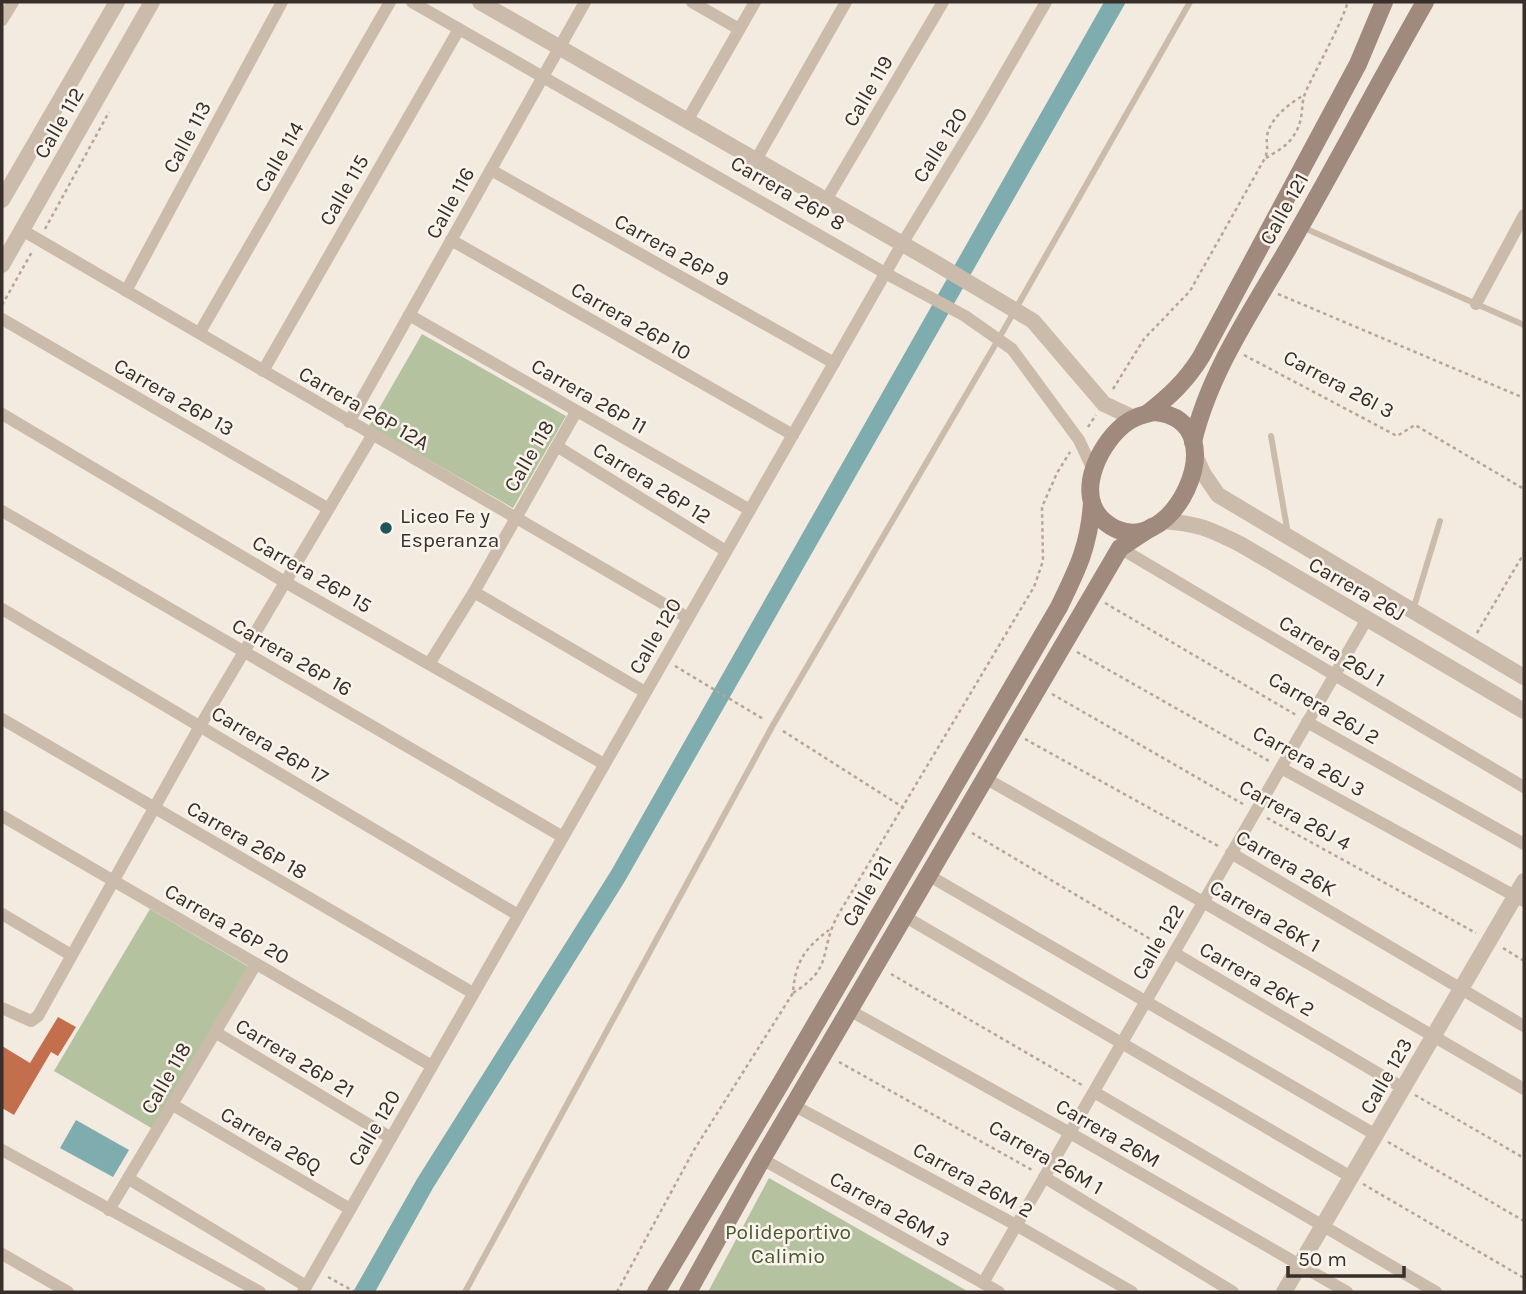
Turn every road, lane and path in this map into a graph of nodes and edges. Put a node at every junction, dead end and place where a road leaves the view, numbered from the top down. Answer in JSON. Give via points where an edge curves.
{"nodes":[{"id":1,"x":13,"y":2,"type":"edge"},
{"id":2,"x":117,"y":2,"type":"edge"},
{"id":3,"x":152,"y":2,"type":"edge"},
{"id":4,"x":282,"y":2,"type":"edge"},
{"id":5,"x":390,"y":2,"type":"edge"},
{"id":6,"x":412,"y":2,"type":"edge"},
{"id":7,"x":482,"y":2,"type":"edge"},
{"id":8,"x":585,"y":2,"type":"edge"},
{"id":9,"x":692,"y":2,"type":"edge"},
{"id":10,"x":755,"y":2,"type":"edge"},
{"id":11,"x":846,"y":2,"type":"edge"},
{"id":12,"x":943,"y":2,"type":"edge"},
{"id":13,"x":1046,"y":2,"type":"edge"},
{"id":14,"x":1190,"y":2,"type":"edge"},
{"id":15,"x":1348,"y":2,"type":"edge"},
{"id":16,"x":1384,"y":2,"type":"edge"},
{"id":17,"x":1425,"y":2,"type":"edge"},
{"id":18,"x":2,"y":20,"type":"edge"},
{"id":19,"x":459,"y":29,"type":"junction"},
{"id":20,"x":739,"y":29,"type":"junction"},
{"id":21,"x":559,"y":47,"type":"junction"},
{"id":22,"x":543,"y":77,"type":"junction"},
{"id":23,"x":1304,"y":95,"type":"junction"},
{"id":24,"x":111,"y":109,"type":"dead end"},
{"id":25,"x":687,"y":121,"type":"junction"},
{"id":26,"x":1265,"y":158,"type":"junction"},
{"id":27,"x":756,"y":160,"type":"junction"},
{"id":28,"x":491,"y":170,"type":"junction"},
{"id":29,"x":2,"y":200,"type":"edge"},
{"id":30,"x":826,"y":200,"type":"junction"},
{"id":31,"x":1524,"y":215,"type":"edge"},
{"id":32,"x":1301,"y":227,"type":"junction"},
{"id":33,"x":22,"y":230,"type":"junction"},
{"id":34,"x":39,"y":240,"type":"junction"},
{"id":35,"x":451,"y":240,"type":"junction"},
{"id":36,"x":902,"y":244,"type":"junction"},
{"id":37,"x":2,"y":265,"type":"edge"},
{"id":38,"x":885,"y":273,"type":"junction"},
{"id":39,"x":1266,"y":288,"type":"junction"},
{"id":40,"x":126,"y":291,"type":"junction"},
{"id":41,"x":1476,"y":304,"type":"junction"},
{"id":42,"x":2,"y":305,"type":"edge"},
{"id":43,"x":1015,"y":310,"type":"junction"},
{"id":44,"x":409,"y":315,"type":"junction"},
{"id":45,"x":2,"y":319,"type":"edge"},
{"id":46,"x":1524,"y":325,"type":"edge"},
{"id":47,"x":201,"y":332,"type":"junction"},
{"id":48,"x":998,"y":340,"type":"junction"},
{"id":49,"x":1244,"y":355,"type":"dead end"},
{"id":50,"x":834,"y":363,"type":"junction"},
{"id":51,"x":263,"y":371,"type":"junction"},
{"id":52,"x":1524,"y":398,"type":"edge"},
{"id":53,"x":1104,"y":404,"type":"junction"},
{"id":54,"x":576,"y":412,"type":"junction"},
{"id":55,"x":2,"y":414,"type":"edge"},
{"id":56,"x":1141,"y":416,"type":"junction"},
{"id":57,"x":349,"y":422,"type":"junction"},
{"id":58,"x":373,"y":434,"type":"junction"},
{"id":59,"x":793,"y":435,"type":"junction"},
{"id":60,"x":1271,"y":436,"type":"dead end"},
{"id":61,"x":1079,"y":440,"type":"junction"},
{"id":62,"x":558,"y":447,"type":"junction"},
{"id":63,"x":1194,"y":448,"type":"junction"},
{"id":64,"x":1094,"y":472,"type":"junction"},
{"id":65,"x":1524,"y":489,"type":"edge"},
{"id":66,"x":1092,"y":503,"type":"junction"},
{"id":67,"x":327,"y":508,"type":"junction"},
{"id":68,"x":750,"y":510,"type":"junction"},
{"id":69,"x":2,"y":511,"type":"edge"},
{"id":70,"x":515,"y":517,"type":"junction"},
{"id":71,"x":1440,"y":521,"type":"dead end"},
{"id":72,"x":1157,"y":524,"type":"junction"},
{"id":73,"x":1289,"y":537,"type":"junction"},
{"id":74,"x":1120,"y":548,"type":"junction"},
{"id":75,"x":726,"y":551,"type":"junction"},
{"id":76,"x":1524,"y":553,"type":"edge"},
{"id":77,"x":285,"y":582,"type":"junction"},
{"id":78,"x":474,"y":592,"type":"junction"},
{"id":79,"x":1105,"y":603,"type":"dead end"},
{"id":80,"x":2,"y":609,"type":"edge"},
{"id":81,"x":1413,"y":611,"type":"junction"},
{"id":82,"x":688,"y":618,"type":"junction"},
{"id":83,"x":1367,"y":619,"type":"junction"},
{"id":84,"x":1475,"y":636,"type":"dead end"},
{"id":85,"x":244,"y":652,"type":"junction"},
{"id":86,"x":1077,"y":652,"type":"dead end"},
{"id":87,"x":664,"y":660,"type":"junction"},
{"id":88,"x":429,"y":664,"type":"junction"},
{"id":89,"x":1334,"y":676,"type":"junction"},
{"id":90,"x":1524,"y":676,"type":"edge"},
{"id":91,"x":645,"y":692,"type":"junction"},
{"id":92,"x":1052,"y":694,"type":"dead end"},
{"id":93,"x":1524,"y":711,"type":"edge"},
{"id":94,"x":2,"y":719,"type":"edge"},
{"id":95,"x":1307,"y":722,"type":"junction"},
{"id":96,"x":774,"y":725,"type":"junction"},
{"id":97,"x":200,"y":726,"type":"junction"},
{"id":98,"x":1025,"y":739,"type":"dead end"},
{"id":99,"x":604,"y":764,"type":"junction"},
{"id":100,"x":1281,"y":768,"type":"junction"},
{"id":101,"x":985,"y":778,"type":"junction"},
{"id":102,"x":1524,"y":787,"type":"edge"},
{"id":103,"x":154,"y":807,"type":"junction"},
{"id":104,"x":904,"y":807,"type":"junction"},
{"id":105,"x":1255,"y":811,"type":"junction"},
{"id":106,"x":2,"y":816,"type":"edge"},
{"id":107,"x":971,"y":832,"type":"dead end"},
{"id":108,"x":563,"y":837,"type":"junction"},
{"id":109,"x":1524,"y":844,"type":"edge"},
{"id":110,"x":1231,"y":853,"type":"junction"},
{"id":111,"x":928,"y":875,"type":"junction"},
{"id":112,"x":112,"y":880,"type":"junction"},
{"id":113,"x":1524,"y":881,"type":"edge"},
{"id":114,"x":1520,"y":898,"type":"edge"},
{"id":115,"x":1203,"y":902,"type":"junction"},
{"id":116,"x":2,"y":914,"type":"edge"},
{"id":117,"x":518,"y":915,"type":"junction"},
{"id":118,"x":904,"y":916,"type":"junction"},
{"id":119,"x":830,"y":930,"type":"junction"},
{"id":120,"x":1489,"y":940,"type":"junction"},
{"id":121,"x":1174,"y":953,"type":"junction"},
{"id":122,"x":71,"y":954,"type":"junction"},
{"id":123,"x":1524,"y":961,"type":"edge"},
{"id":124,"x":256,"y":964,"type":"junction"},
{"id":125,"x":888,"y":972,"type":"dead end"},
{"id":126,"x":1461,"y":989,"type":"junction"},
{"id":127,"x":473,"y":993,"type":"junction"},
{"id":128,"x":793,"y":993,"type":"junction"},
{"id":129,"x":1147,"y":1000,"type":"junction"},
{"id":130,"x":849,"y":1010,"type":"junction"},
{"id":131,"x":3,"y":1012,"type":"edge"},
{"id":132,"x":1524,"y":1026,"type":"edge"},
{"id":133,"x":215,"y":1032,"type":"junction"},
{"id":134,"x":1433,"y":1037,"type":"junction"},
{"id":135,"x":1122,"y":1042,"type":"junction"},
{"id":136,"x":836,"y":1060,"type":"dead end"},
{"id":137,"x":432,"y":1066,"type":"junction"},
{"id":138,"x":1404,"y":1088,"type":"junction"},
{"id":139,"x":1524,"y":1089,"type":"edge"},
{"id":140,"x":1094,"y":1092,"type":"junction"},
{"id":141,"x":173,"y":1105,"type":"junction"},
{"id":142,"x":793,"y":1105,"type":"junction"},
{"id":143,"x":1070,"y":1133,"type":"junction"},
{"id":144,"x":1376,"y":1135,"type":"junction"},
{"id":145,"x":391,"y":1138,"type":"junction"},
{"id":146,"x":2,"y":1150,"type":"edge"},
{"id":147,"x":1524,"y":1158,"type":"edge"},
{"id":148,"x":762,"y":1159,"type":"junction"},
{"id":149,"x":1044,"y":1177,"type":"junction"},
{"id":150,"x":1352,"y":1177,"type":"junction"},
{"id":151,"x":128,"y":1180,"type":"junction"},
{"id":152,"x":350,"y":1209,"type":"junction"},
{"id":153,"x":109,"y":1210,"type":"junction"},
{"id":154,"x":1524,"y":1222,"type":"edge"},
{"id":155,"x":1016,"y":1225,"type":"junction"},
{"id":156,"x":1323,"y":1226,"type":"junction"},
{"id":157,"x":2,"y":1254,"type":"edge"},
{"id":158,"x":1300,"y":1265,"type":"junction"},
{"id":159,"x":1524,"y":1279,"type":"edge"},
{"id":160,"x":983,"y":1283,"type":"junction"},
{"id":161,"x":341,"y":1284,"type":"dead end"},
{"id":162,"x":305,"y":1289,"type":"edge"},
{"id":163,"x":68,"y":1292,"type":"edge"},
{"id":164,"x":260,"y":1292,"type":"edge"},
{"id":165,"x":355,"y":1292,"type":"edge"},
{"id":166,"x":465,"y":1292,"type":"edge"},
{"id":167,"x":617,"y":1292,"type":"edge"},
{"id":168,"x":656,"y":1292,"type":"edge"},
{"id":169,"x":688,"y":1292,"type":"edge"},
{"id":170,"x":999,"y":1292,"type":"edge"},
{"id":171,"x":1132,"y":1292,"type":"edge"},
{"id":172,"x":1233,"y":1292,"type":"edge"},
{"id":173,"x":1284,"y":1292,"type":"edge"},
{"id":174,"x":1347,"y":1292,"type":"edge"},
{"id":175,"x":1436,"y":1292,"type":"edge"}],
"edges":[{"from":1,"to":18,"type":"street"},
{"from":2,"to":29,"type":"street","name":"Calle 112"},
{"from":3,"to":33,"type":"street","name":"Calle 112"},
{"from":4,"to":40,"type":"street","name":"Calle 113"},
{"from":5,"to":47,"type":"street","name":"Calle 114"},
{"from":6,"to":19,"type":"street","name":"Carrera 26P 8"},
{"from":7,"to":21,"type":"street","name":"Carrera 26P 8"},
{"from":8,"to":21,"type":"street","name":"Calle 116"},
{"from":9,"to":20,"type":"street"},
{"from":10,"to":20,"type":"street"},
{"from":11,"to":27,"type":"street"},
{"from":12,"to":30,"type":"street","name":"Calle 119"},
{"from":13,"to":36,"type":"street","name":"Calle 120"},
{"from":14,"to":43,"type":"lane"},
{"from":15,"to":23,"type":"path"},
{"from":16,"to":56,"type":"main road","name":"Calle 121","via":[[1358,64],[1190,376],[1174,394]]},
{"from":17,"to":32,"type":"main road","name":"Calle 121"},
{"from":19,"to":22,"type":"street","name":"Carrera 26P 8"},
{"from":19,"to":51,"type":"street","name":"Calle 115"},
{"from":20,"to":25,"type":"street"},
{"from":21,"to":22,"type":"street","name":"Calle 116"},
{"from":21,"to":25,"type":"street","name":"Carrera 26P 8"},
{"from":22,"to":28,"type":"street","name":"Calle 116"},
{"from":22,"to":38,"type":"street","name":"Carrera 26P 8"},
{"from":23,"to":26,"type":"path","via":[[1276,118],[1267,136]]},
{"from":23,"to":26,"type":"path","via":[[1302,121],[1294,136]]},
{"from":24,"to":34,"type":"path"},
{"from":25,"to":27,"type":"street","name":"Carrera 26P 8"},
{"from":26,"to":53,"type":"path","via":[[1190,291],[1144,339]]},
{"from":27,"to":30,"type":"street","name":"Carrera 26P 8"},
{"from":28,"to":35,"type":"street","name":"Calle 116"},
{"from":28,"to":50,"type":"street","name":"Carrera 26P 9"},
{"from":30,"to":36,"type":"street","name":"Carrera 26P 8"},
{"from":31,"to":41,"type":"street"},
{"from":32,"to":39,"type":"main road","name":"Calle 121"},
{"from":32,"to":41,"type":"lane"},
{"from":33,"to":34,"type":"street","name":"Carrera 26P 12A"},
{"from":33,"to":37,"type":"street","name":"Calle 112"},
{"from":34,"to":40,"type":"street","name":"Carrera 26P 12A"},
{"from":34,"to":42,"type":"path"},
{"from":35,"to":44,"type":"street","name":"Calle 116"},
{"from":35,"to":59,"type":"street","name":"Carrera 26P 10"},
{"from":36,"to":38,"type":"street","name":"Calle 120"},
{"from":36,"to":43,"type":"street","name":"Carrera 26P 8"},
{"from":38,"to":48,"type":"street","name":"Carrera 26P 8","via":[[965,316]]},
{"from":38,"to":50,"type":"street","name":"Calle 120"},
{"from":39,"to":52,"type":"path"},
{"from":39,"to":63,"type":"main road","name":"Calle 121","via":[[1214,378]]},
{"from":40,"to":47,"type":"street","name":"Carrera 26P 12A"},
{"from":41,"to":46,"type":"lane"},
{"from":43,"to":48,"type":"lane"},
{"from":43,"to":53,"type":"street","name":"Carrera 26P 8","via":[[1033,321]]},
{"from":44,"to":54,"type":"street","name":"Carrera 26P 11"},
{"from":44,"to":57,"type":"street","name":"Calle 116"},
{"from":45,"to":67,"type":"street","name":"Carrera 26P 13"},
{"from":47,"to":51,"type":"street","name":"Carrera 26P 12A"},
{"from":48,"to":61,"type":"street","name":"Carrera 26P 8","via":[[1012,349]]},
{"from":48,"to":96,"type":"lane"},
{"from":49,"to":65,"type":"path","name":"Carrera 26I 3","via":[[1397,436],[1415,425]]},
{"from":50,"to":59,"type":"street","name":"Calle 120"},
{"from":51,"to":57,"type":"street","name":"Carrera 26P 12A"},
{"from":53,"to":56,"type":"street","name":"Carrera 26P 8"},
{"from":53,"to":61,"type":"path"},
{"from":54,"to":62,"type":"street","name":"Calle 118"},
{"from":54,"to":68,"type":"street","name":"Carrera 26P 11"},
{"from":55,"to":77,"type":"street","name":"Carrera 26P 15"},
{"from":56,"to":63,"type":"main road","via":[[1161,413],[1177,419],[1190,433]]},
{"from":56,"to":64,"type":"main road","via":[[1122,426],[1106,444]]},
{"from":57,"to":58,"type":"street","name":"Carrera 26P 12A"},
{"from":58,"to":67,"type":"street"},
{"from":58,"to":70,"type":"street","name":"Carrera 26P 12A"},
{"from":59,"to":68,"type":"street","name":"Calle 120"},
{"from":60,"to":73,"type":"lane"},
{"from":61,"to":64,"type":"street","name":"Carrera 26P 8"},
{"from":61,"to":104,"type":"path","via":[[1042,507],[1043,561],[1034,587]]},
{"from":62,"to":70,"type":"street","name":"Calle 118"},
{"from":62,"to":75,"type":"street","name":"Carrera 26P 12"},
{"from":63,"to":72,"type":"main road","via":[[1188,488],[1180,503]]},
{"from":63,"to":73,"type":"street","name":"Carrera 26J","via":[[1218,495]]},
{"from":64,"to":66,"type":"main road"},
{"from":66,"to":72,"type":"main road","via":[[1098,516],[1113,527],[1133,532]]},
{"from":66,"to":168,"type":"main road","name":"Calle 121","via":[[1083,557],[1059,607]]},
{"from":67,"to":77,"type":"street"},
{"from":68,"to":75,"type":"street","name":"Calle 120"},
{"from":69,"to":85,"type":"street","name":"Carrera 26P 16"},
{"from":70,"to":78,"type":"street","name":"Calle 118"},
{"from":70,"to":82,"type":"street","name":"Carrera 26P 12A"},
{"from":71,"to":81,"type":"lane"},
{"from":72,"to":74,"type":"main road"},
{"from":72,"to":83,"type":"street","name":"Carrera 26J","via":[[1193,523],[1207,528]]},
{"from":73,"to":81,"type":"street","name":"Carrera 26J"},
{"from":74,"to":89,"type":"street","name":"Carrera 26J 1"},
{"from":74,"to":101,"type":"main road"},
{"from":75,"to":82,"type":"street","name":"Calle 120"},
{"from":76,"to":84,"type":"path"},
{"from":77,"to":85,"type":"street"},
{"from":77,"to":88,"type":"street","name":"Carrera 26P 15"},
{"from":78,"to":88,"type":"street","name":"Calle 118"},
{"from":78,"to":91,"type":"street"},
{"from":79,"to":95,"type":"path","name":"Carrera 26J 2"},
{"from":80,"to":97,"type":"street","name":"Carrera 26P 17"},
{"from":81,"to":90,"type":"street","name":"Carrera 26J"},
{"from":82,"to":87,"type":"street","name":"Calle 120"},
{"from":83,"to":89,"type":"street","name":"Calle 122"},
{"from":83,"to":93,"type":"street","name":"Carrera 26J"},
{"from":85,"to":97,"type":"street"},
{"from":85,"to":108,"type":"street","name":"Carrera 26P 16"},
{"from":86,"to":100,"type":"path","name":"Carrera 26J 3"},
{"from":87,"to":91,"type":"street","name":"Calle 120"},
{"from":87,"to":96,"type":"path"},
{"from":88,"to":99,"type":"street","name":"Carrera 26P 15"},
{"from":89,"to":95,"type":"street","name":"Calle 122"},
{"from":89,"to":102,"type":"street","name":"Carrera 26J 1"},
{"from":91,"to":99,"type":"street","name":"Calle 120"},
{"from":92,"to":105,"type":"path","name":"Carrera 26J 4"},
{"from":94,"to":103,"type":"street","name":"Carrera 26P 18"},
{"from":95,"to":100,"type":"street","name":"Calle 122"},
{"from":95,"to":109,"type":"street","name":"Carrera 26J 2"},
{"from":96,"to":104,"type":"path"},
{"from":96,"to":166,"type":"lane"},
{"from":97,"to":103,"type":"street"},
{"from":97,"to":117,"type":"street","name":"Carrera 26P 17"},
{"from":98,"to":110,"type":"path","name":"Carrera 26K"},
{"from":99,"to":108,"type":"street","name":"Calle 120"},
{"from":100,"to":105,"type":"street","name":"Calle 122"},
{"from":100,"to":114,"type":"street","name":"Carrera 26J 3"},
{"from":101,"to":111,"type":"main road"},
{"from":101,"to":115,"type":"street","name":"Carrera 26K 1"},
{"from":103,"to":112,"type":"street"},
{"from":103,"to":127,"type":"street","name":"Carrera 26P 18"},
{"from":104,"to":119,"type":"path"},
{"from":105,"to":110,"type":"street","name":"Calle 122"},
{"from":105,"to":120,"type":"path","name":"Carrera 26J 4"},
{"from":106,"to":112,"type":"street","name":"Carrera 26P 20"},
{"from":107,"to":121,"type":"path","name":"Carrera 26K 2"},
{"from":108,"to":117,"type":"street","name":"Calle 120"},
{"from":110,"to":115,"type":"street","name":"Calle 122"},
{"from":110,"to":126,"type":"street","name":"Carrera 26K"},
{"from":111,"to":118,"type":"main road"},
{"from":111,"to":129,"type":"street"},
{"from":112,"to":122,"type":"street"},
{"from":112,"to":124,"type":"street","name":"Carrera 26P 20"},
{"from":113,"to":114,"type":"street","name":"Calle 123"},
{"from":114,"to":120,"type":"street","name":"Calle 123"},
{"from":115,"to":121,"type":"street","name":"Calle 122"},
{"from":115,"to":134,"type":"street","name":"Carrera 26K 1"},
{"from":116,"to":122,"type":"street"},
{"from":117,"to":127,"type":"street","name":"Calle 120"},
{"from":118,"to":130,"type":"main road"},
{"from":118,"to":135,"type":"street"},
{"from":119,"to":128,"type":"path","via":[[806,951]]},
{"from":119,"to":128,"type":"path","via":[[818,974]]},
{"from":120,"to":123,"type":"path","name":"Carrera 26J 4"},
{"from":120,"to":126,"type":"street","name":"Calle 123"},
{"from":121,"to":129,"type":"street","name":"Calle 122"},
{"from":121,"to":138,"type":"street","name":"Carrera 26K 2"},
{"from":122,"to":131,"type":"street","via":[[38,1016],[31,1021]]},
{"from":124,"to":133,"type":"street","name":"Calle 118"},
{"from":124,"to":137,"type":"street","name":"Carrera 26P 20"},
{"from":125,"to":140,"type":"path"},
{"from":126,"to":132,"type":"street","name":"Carrera 26K"},
{"from":126,"to":134,"type":"street","name":"Calle 123"},
{"from":127,"to":137,"type":"street","name":"Calle 120"},
{"from":128,"to":167,"type":"path","via":[[694,1150]]},
{"from":129,"to":135,"type":"street","name":"Calle 122"},
{"from":129,"to":144,"type":"street"},
{"from":130,"to":142,"type":"main road"},
{"from":130,"to":143,"type":"street","name":"Carrera 26M"},
{"from":133,"to":141,"type":"street","name":"Calle 118"},
{"from":133,"to":145,"type":"street","name":"Carrera 26P 21"},
{"from":134,"to":138,"type":"street","name":"Calle 123"},
{"from":134,"to":139,"type":"street","name":"Carrera 26K 1"},
{"from":135,"to":140,"type":"street","name":"Calle 122"},
{"from":135,"to":150,"type":"street"},
{"from":136,"to":149,"type":"path","name":"Carrera 26M 1"},
{"from":137,"to":145,"type":"street","name":"Calle 120"},
{"from":138,"to":144,"type":"street","name":"Calle 123"},
{"from":138,"to":147,"type":"path"},
{"from":140,"to":143,"type":"street","name":"Calle 122"},
{"from":140,"to":156,"type":"street"},
{"from":141,"to":151,"type":"street","name":"Calle 118"},
{"from":141,"to":152,"type":"street","name":"Carrera 26Q"},
{"from":142,"to":148,"type":"main road"},
{"from":142,"to":155,"type":"street","name":"Carrera 26M 2"},
{"from":143,"to":149,"type":"street","name":"Calle 122"},
{"from":143,"to":158,"type":"street","name":"Carrera 26M"},
{"from":144,"to":150,"type":"street","name":"Calle 123"},
{"from":144,"to":154,"type":"path"},
{"from":145,"to":152,"type":"street","name":"Calle 120"},
{"from":146,"to":153,"type":"street"},
{"from":148,"to":160,"type":"street","name":"Carrera 26M 3"},
{"from":148,"to":169,"type":"main road"},
{"from":149,"to":155,"type":"street","name":"Calle 122"},
{"from":149,"to":172,"type":"street","name":"Carrera 26M 1"},
{"from":150,"to":156,"type":"street","name":"Calle 123"},
{"from":150,"to":159,"type":"path"},
{"from":151,"to":153,"type":"street","name":"Calle 118"},
{"from":151,"to":162,"type":"street"},
{"from":152,"to":162,"type":"street","name":"Calle 120"},
{"from":153,"to":164,"type":"street"},
{"from":155,"to":160,"type":"street","name":"Calle 122"},
{"from":155,"to":171,"type":"street","name":"Carrera 26M 2"},
{"from":156,"to":158,"type":"street","name":"Calle 123"},
{"from":156,"to":175,"type":"street"},
{"from":157,"to":163,"type":"street"},
{"from":158,"to":173,"type":"street","name":"Calle 123"},
{"from":158,"to":174,"type":"street","name":"Carrera 26M"},
{"from":160,"to":170,"type":"street","name":"Carrera 26M 3"},
{"from":161,"to":165,"type":"path"}]}
